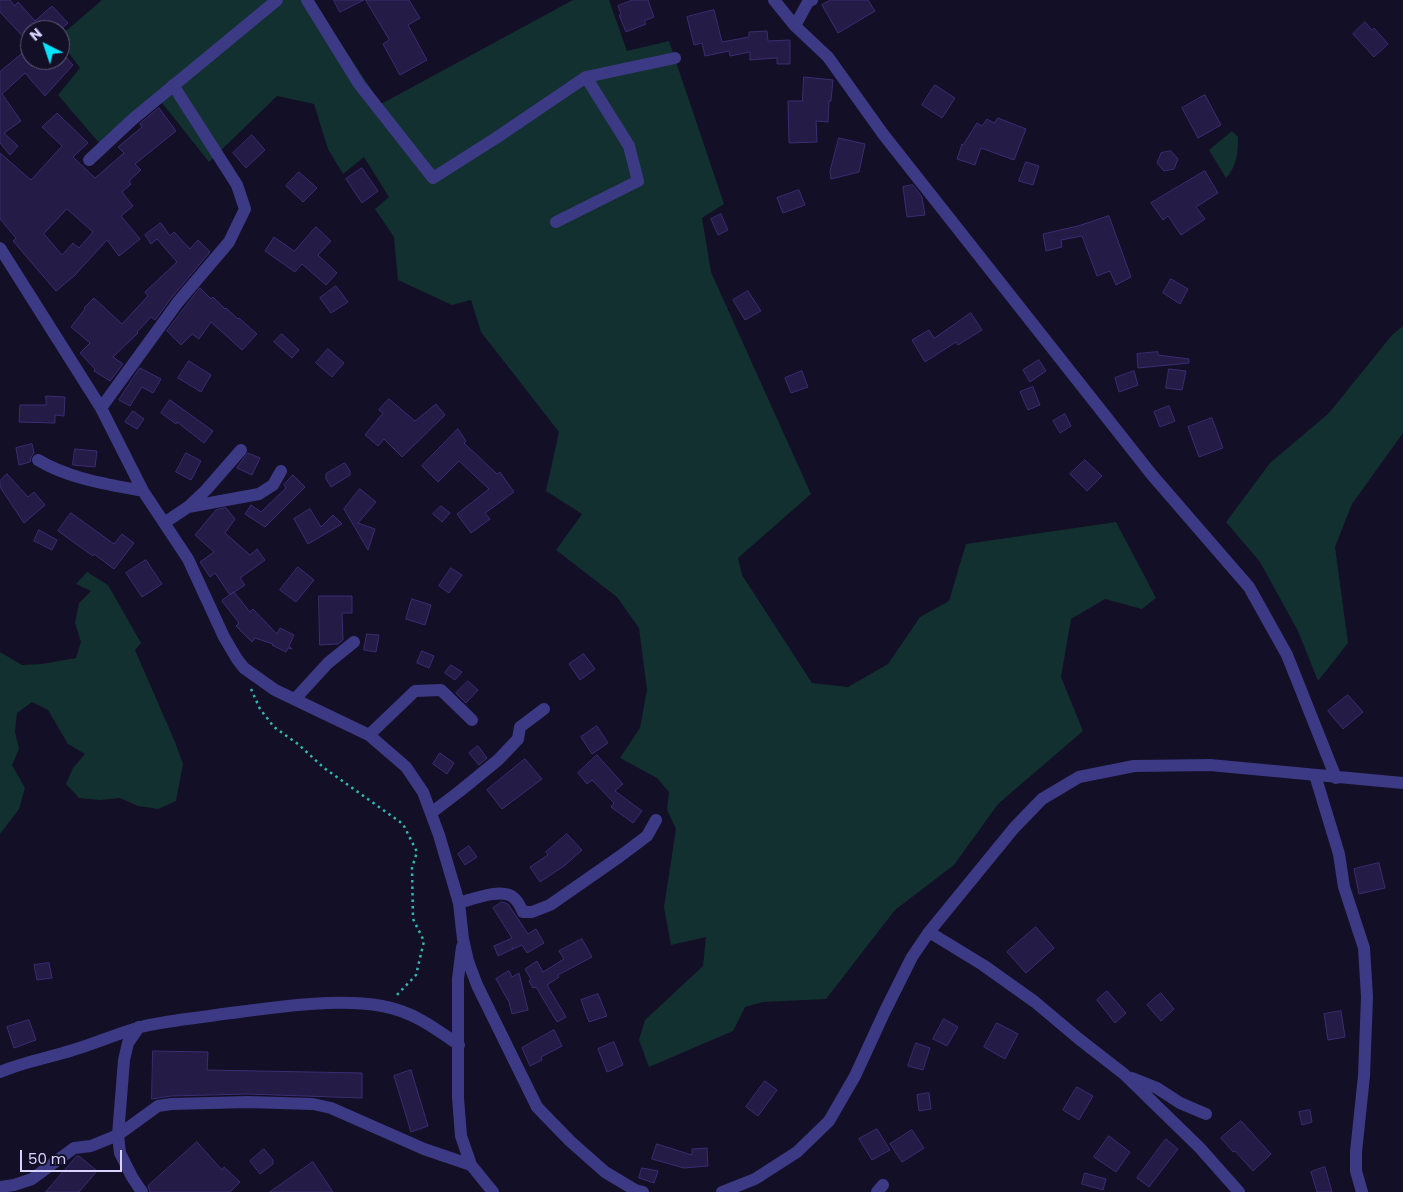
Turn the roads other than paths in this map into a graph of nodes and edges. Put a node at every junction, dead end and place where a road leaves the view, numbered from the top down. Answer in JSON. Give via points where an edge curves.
{"nodes":[{"id":1,"x":277,"y":0,"type":"edge"},
{"id":2,"x":307,"y":0,"type":"edge"},
{"id":3,"x":774,"y":0,"type":"edge"},
{"id":4,"x":812,"y":0,"type":"edge"},
{"id":5,"x":795,"y":26,"type":"junction"},
{"id":6,"x":675,"y":58,"type":"dead end"},
{"id":7,"x":586,"y":77,"type":"junction"},
{"id":8,"x":173,"y":85,"type":"junction"},
{"id":9,"x":89,"y":160,"type":"dead end"},
{"id":10,"x":556,"y":222,"type":"dead end"},
{"id":11,"x":0,"y":248,"type":"edge"},
{"id":12,"x":102,"y":408,"type":"junction"},
{"id":13,"x":241,"y":450,"type":"dead end"},
{"id":14,"x":38,"y":460,"type":"dead end"},
{"id":15,"x":281,"y":472,"type":"dead end"},
{"id":16,"x":143,"y":491,"type":"junction"},
{"id":17,"x":188,"y":507,"type":"junction"},
{"id":18,"x":164,"y":523,"type":"junction"},
{"id":19,"x":354,"y":642,"type":"dead end"},
{"id":20,"x":295,"y":699,"type":"junction"},
{"id":21,"x":544,"y":709,"type":"dead end"},
{"id":22,"x":472,"y":720,"type":"dead end"},
{"id":23,"x":369,"y":736,"type":"junction"},
{"id":24,"x":1315,"y":775,"type":"junction"},
{"id":25,"x":1336,"y":778,"type":"junction"},
{"id":26,"x":1403,"y":783,"type":"edge"},
{"id":27,"x":431,"y":813,"type":"junction"},
{"id":28,"x":656,"y":820,"type":"dead end"},
{"id":29,"x":459,"y":903,"type":"junction"},
{"id":30,"x":929,"y":932,"type":"junction"},
{"id":31,"x":463,"y":939,"type":"junction"},
{"id":32,"x":139,"y":1027,"type":"junction"},
{"id":33,"x":459,"y":1046,"type":"junction"},
{"id":34,"x":0,"y":1072,"type":"edge"},
{"id":35,"x":1124,"y":1074,"type":"junction"},
{"id":36,"x":1206,"y":1114,"type":"dead end"},
{"id":37,"x":118,"y":1135,"type":"junction"},
{"id":38,"x":471,"y":1165,"type":"junction"},
{"id":39,"x":0,"y":1187,"type":"edge"},
{"id":40,"x":739,"y":1189,"type":"edge"},
{"id":41,"x":142,"y":1192,"type":"edge"},
{"id":42,"x":493,"y":1192,"type":"edge"},
{"id":43,"x":643,"y":1192,"type":"edge"},
{"id":44,"x":722,"y":1192,"type":"edge"},
{"id":45,"x":1239,"y":1192,"type":"edge"},
{"id":46,"x":1362,"y":1192,"type":"edge"}],
"edges":[{"from":1,"to":8,"type":"street"},
{"from":2,"to":7,"type":"street","via":[[359,84],[433,178]]},
{"from":3,"to":5,"type":"street"},
{"from":4,"to":5,"type":"street"},
{"from":5,"to":25,"type":"street","via":[[828,57],[883,134],[1152,474],[1249,587],[1287,655]]},
{"from":6,"to":7,"type":"street"},
{"from":7,"to":10,"type":"street","via":[[629,146],[638,180]]},
{"from":8,"to":9,"type":"street"},
{"from":8,"to":12,"type":"street","via":[[237,185],[245,209],[229,242],[178,302]]},
{"from":11,"to":12,"type":"street"},
{"from":12,"to":16,"type":"street"},
{"from":13,"to":17,"type":"street"},
{"from":14,"to":16,"type":"street","via":[[63,473]]},
{"from":15,"to":17,"type":"street","via":[[273,485],[259,494]]},
{"from":16,"to":18,"type":"street"},
{"from":17,"to":18,"type":"street"},
{"from":18,"to":20,"type":"street","via":[[188,560],[237,659],[244,668],[275,690]]},
{"from":19,"to":20,"type":"street","via":[[328,663]]},
{"from":20,"to":23,"type":"street"},
{"from":21,"to":27,"type":"street","via":[[520,727],[518,739],[498,760]]},
{"from":22,"to":23,"type":"street","via":[[441,690],[415,691]]},
{"from":23,"to":27,"type":"street","via":[[406,767],[423,792]]},
{"from":24,"to":25,"type":"street"},
{"from":24,"to":30,"type":"street","via":[[1210,765],[1134,766],[1079,777],[1042,800],[1014,828]]},
{"from":24,"to":46,"type":"street","via":[[1339,854],[1344,887],[1364,948],[1367,996],[1364,1076],[1356,1152],[1356,1171]]},
{"from":25,"to":26,"type":"street"},
{"from":27,"to":29,"type":"street"},
{"from":28,"to":29,"type":"street","via":[[648,836],[550,905],[523,912],[514,898],[505,893]]},
{"from":29,"to":31,"type":"street"},
{"from":30,"to":35,"type":"street","via":[[1035,1002]]},
{"from":30,"to":40,"type":"street","via":[[912,957],[855,1076],[829,1121],[798,1152]]},
{"from":31,"to":33,"type":"street","via":[[458,979]]},
{"from":31,"to":43,"type":"street","via":[[477,985],[537,1108],[605,1172]]},
{"from":32,"to":33,"type":"street","via":[[294,1006],[344,1003],[386,1007],[408,1013],[430,1024]]},
{"from":32,"to":34,"type":"street"},
{"from":32,"to":37,"type":"street","via":[[128,1043],[124,1060]]},
{"from":33,"to":38,"type":"street","via":[[461,1136]]},
{"from":35,"to":36,"type":"street"},
{"from":35,"to":45,"type":"street","via":[[1200,1148]]},
{"from":37,"to":38,"type":"street","via":[[158,1106],[248,1102],[313,1104],[331,1108],[424,1149]]},
{"from":37,"to":39,"type":"street","via":[[91,1146],[74,1148],[32,1179]]},
{"from":37,"to":41,"type":"street","via":[[120,1152]]},
{"from":38,"to":42,"type":"street"},
{"from":40,"to":44,"type":"street"}]}
